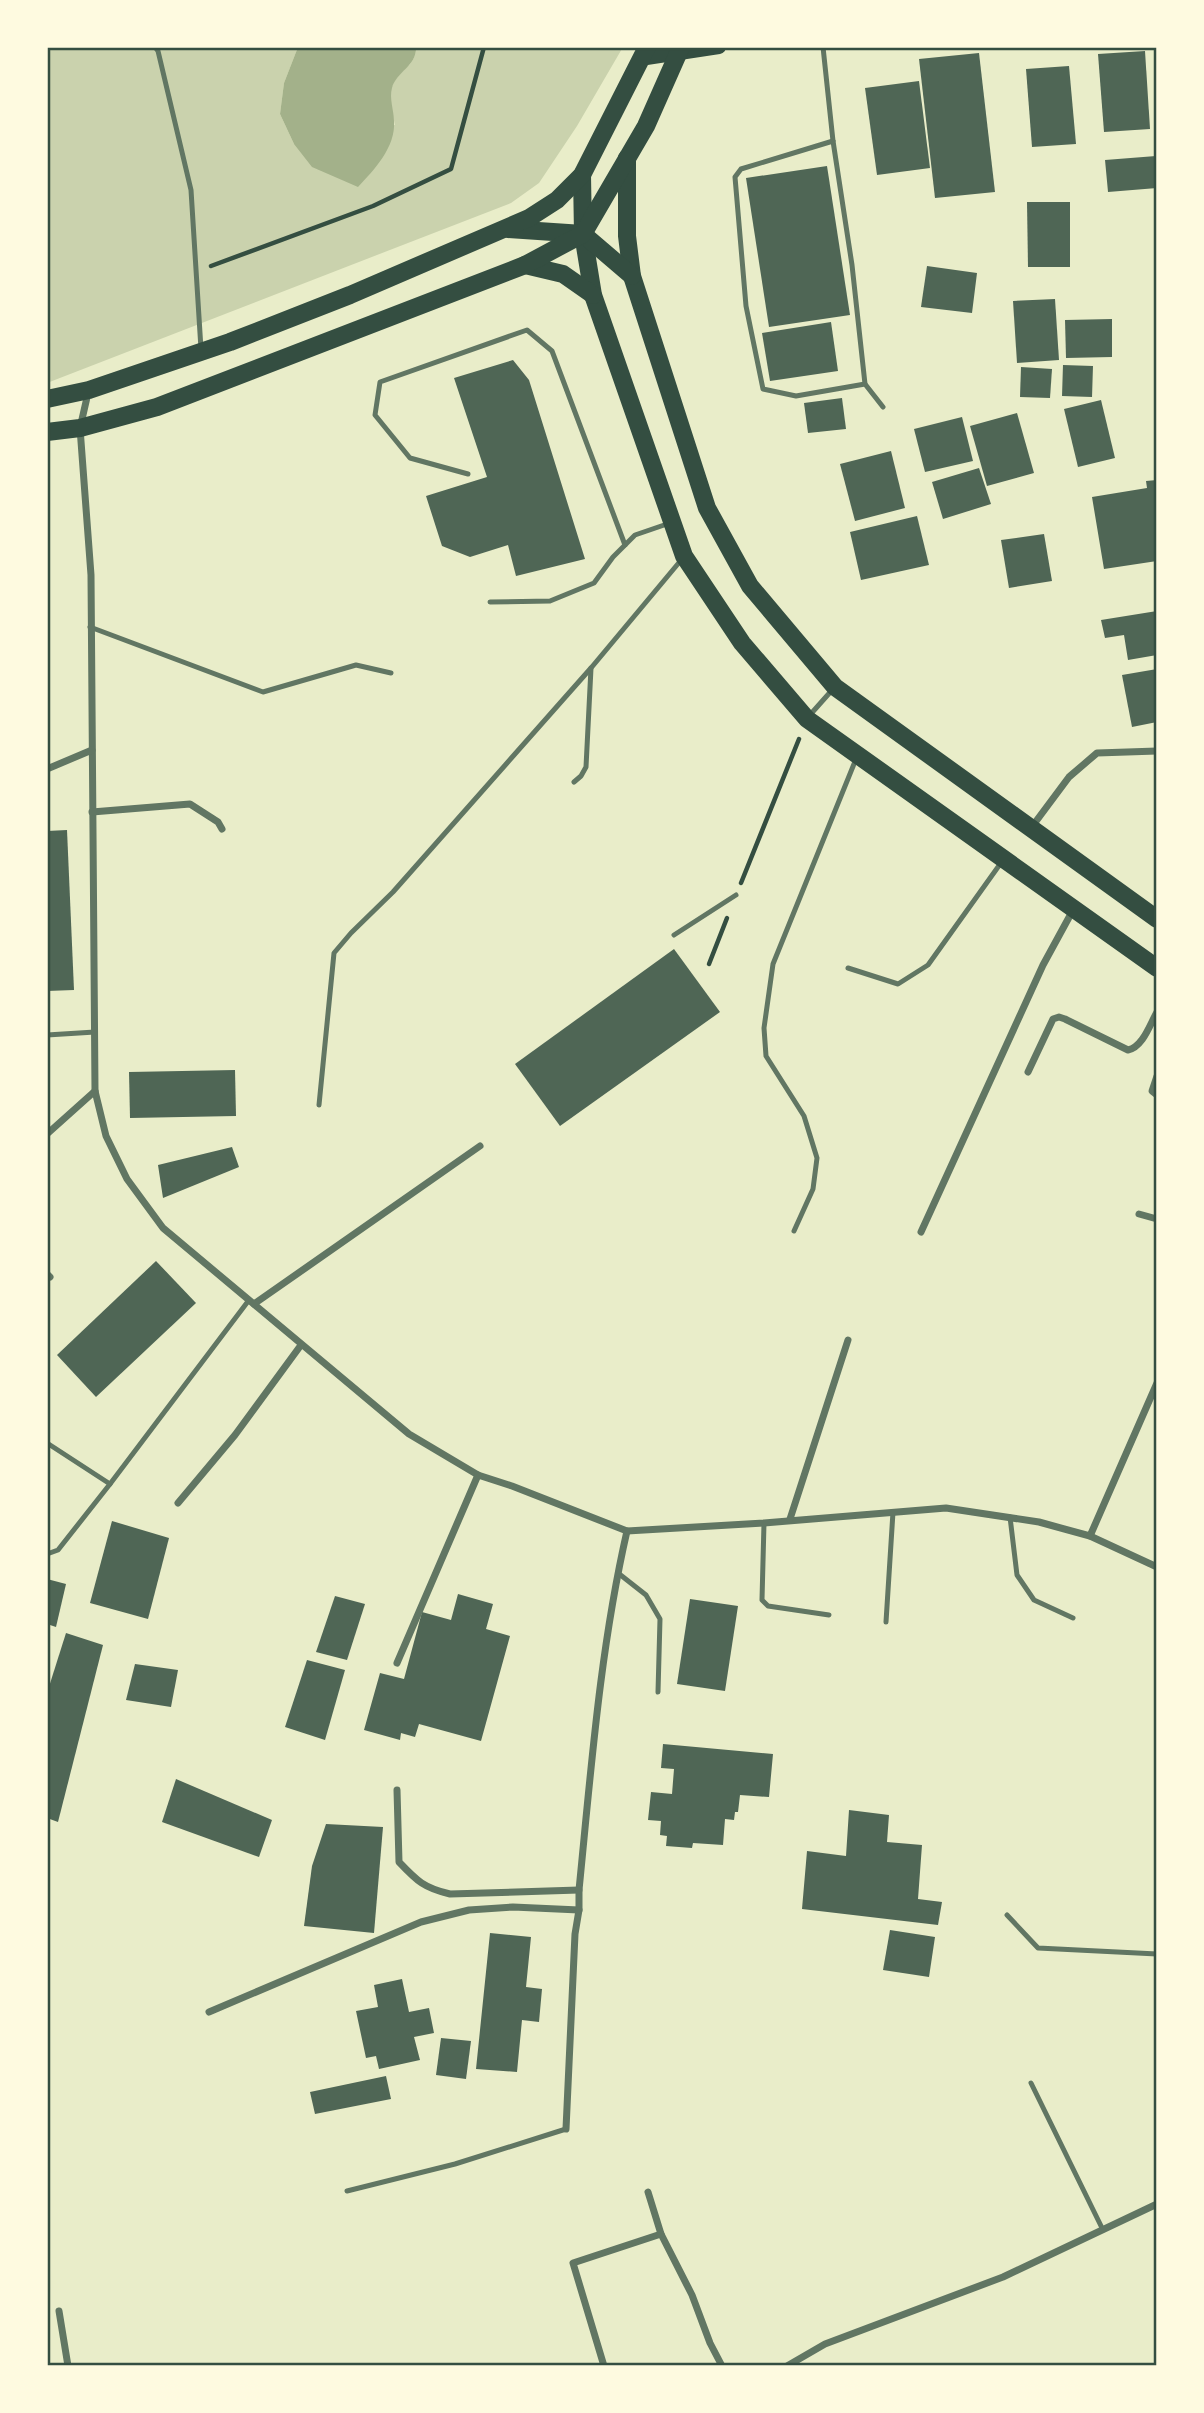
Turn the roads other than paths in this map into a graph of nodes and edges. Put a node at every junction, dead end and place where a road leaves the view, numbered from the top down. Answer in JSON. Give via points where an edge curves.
{"nodes":[{"id":1,"x":155,"y":47,"type":"edge"},
{"id":2,"x":719,"y":47,"type":"edge"},
{"id":3,"x":823,"y":47,"type":"edge"},
{"id":4,"x":680,"y":50,"type":"edge"},
{"id":5,"x":644,"y":53,"type":"edge"},
{"id":6,"x":833,"y":142,"type":"junction"},
{"id":7,"x":627,"y":158,"type":"junction"},
{"id":8,"x":582,"y":175,"type":"junction"},
{"id":9,"x":508,"y":229,"type":"junction"},
{"id":10,"x":583,"y":234,"type":"junction"},
{"id":11,"x":525,"y":265,"type":"junction"},
{"id":12,"x":632,"y":276,"type":"junction"},
{"id":13,"x":593,"y":295,"type":"junction"},
{"id":14,"x":201,"y":352,"type":"junction"},
{"id":15,"x":865,"y":384,"type":"junction"},
{"id":16,"x":89,"y":390,"type":"junction"},
{"id":17,"x":47,"y":399,"type":"edge"},
{"id":18,"x":883,"y":407,"type":"dead end"},
{"id":19,"x":80,"y":428,"type":"junction"},
{"id":20,"x":47,"y":432,"type":"edge"},
{"id":21,"x":468,"y":474,"type":"dead end"},
{"id":22,"x":673,"y":522,"type":"junction"},
{"id":23,"x":625,"y":545,"type":"junction"},
{"id":24,"x":684,"y":556,"type":"junction"},
{"id":25,"x":490,"y":602,"type":"dead end"},
{"id":26,"x":90,"y":627,"type":"junction"},
{"id":27,"x":591,"y":668,"type":"junction"},
{"id":28,"x":391,"y":673,"type":"dead end"},
{"id":29,"x":835,"y":687,"type":"junction"},
{"id":30,"x":807,"y":719,"type":"junction"},
{"id":31,"x":92,"y":750,"type":"junction"},
{"id":32,"x":1157,"y":751,"type":"edge"},
{"id":33,"x":858,"y":756,"type":"junction"},
{"id":34,"x":47,"y":769,"type":"edge"},
{"id":35,"x":574,"y":782,"type":"dead end"},
{"id":36,"x":92,"y":812,"type":"junction"},
{"id":37,"x":222,"y":828,"type":"dead end"},
{"id":38,"x":1031,"y":829,"type":"junction"},
{"id":39,"x":1004,"y":860,"type":"junction"},
{"id":40,"x":736,"y":895,"type":"road end"},
{"id":41,"x":1074,"y":909,"type":"junction"},
{"id":42,"x":1157,"y":919,"type":"edge"},
{"id":43,"x":674,"y":935,"type":"dead end"},
{"id":44,"x":848,"y":968,"type":"dead end"},
{"id":45,"x":1157,"y":968,"type":"edge"},
{"id":46,"x":1157,"y":1012,"type":"edge"},
{"id":47,"x":95,"y":1032,"type":"junction"},
{"id":48,"x":47,"y":1035,"type":"edge"},
{"id":49,"x":1028,"y":1072,"type":"dead end"},
{"id":50,"x":1157,"y":1076,"type":"edge"},
{"id":51,"x":95,"y":1091,"type":"junction"},
{"id":52,"x":1157,"y":1095,"type":"edge"},
{"id":53,"x":319,"y":1105,"type":"dead end"},
{"id":54,"x":47,"y":1134,"type":"edge"},
{"id":55,"x":480,"y":1146,"type":"dead end"},
{"id":56,"x":1139,"y":1214,"type":"dead end"},
{"id":57,"x":1157,"y":1219,"type":"edge"},
{"id":58,"x":794,"y":1231,"type":"dead end"},
{"id":59,"x":921,"y":1232,"type":"dead end"},
{"id":60,"x":252,"y":1302,"type":"junction"},
{"id":61,"x":848,"y":1340,"type":"dead end"},
{"id":62,"x":301,"y":1345,"type":"junction"},
{"id":63,"x":1157,"y":1383,"type":"edge"},
{"id":64,"x":47,"y":1443,"type":"edge"},
{"id":65,"x":478,"y":1475,"type":"junction"},
{"id":66,"x":110,"y":1484,"type":"junction"},
{"id":67,"x":178,"y":1503,"type":"dead end"},
{"id":68,"x":893,"y":1512,"type":"junction"},
{"id":69,"x":1010,"y":1517,"type":"junction"},
{"id":70,"x":790,"y":1520,"type":"junction"},
{"id":71,"x":764,"y":1523,"type":"junction"},
{"id":72,"x":627,"y":1531,"type":"junction"},
{"id":73,"x":1090,"y":1536,"type":"junction"},
{"id":74,"x":47,"y":1554,"type":"edge"},
{"id":75,"x":1157,"y":1567,"type":"edge"},
{"id":76,"x":617,"y":1573,"type":"junction"},
{"id":77,"x":829,"y":1615,"type":"dead end"},
{"id":78,"x":1073,"y":1618,"type":"dead end"},
{"id":79,"x":886,"y":1622,"type":"dead end"},
{"id":80,"x":397,"y":1663,"type":"dead end"},
{"id":81,"x":658,"y":1692,"type":"dead end"},
{"id":82,"x":397,"y":1790,"type":"dead end"},
{"id":83,"x":579,"y":1890,"type":"junction"},
{"id":84,"x":579,"y":1910,"type":"junction"},
{"id":85,"x":1007,"y":1915,"type":"dead end"},
{"id":86,"x":1157,"y":1954,"type":"edge"},
{"id":87,"x":209,"y":2012,"type":"dead end"},
{"id":88,"x":1031,"y":2083,"type":"dead end"},
{"id":89,"x":566,"y":2129,"type":"joint"},
{"id":90,"x":347,"y":2192,"type":"dead end"},
{"id":91,"x":648,"y":2192,"type":"dead end"},
{"id":92,"x":1157,"y":2204,"type":"edge"},
{"id":93,"x":1103,"y":2230,"type":"junction"},
{"id":94,"x":661,"y":2234,"type":"junction"},
{"id":95,"x":59,"y":2311,"type":"dead end"},
{"id":96,"x":68,"y":2366,"type":"edge"},
{"id":97,"x":604,"y":2366,"type":"edge"},
{"id":98,"x":722,"y":2366,"type":"edge"},
{"id":99,"x":787,"y":2366,"type":"edge"}],
"edges":[{"from":1,"to":14,"type":"lane","via":[[191,190]]},
{"from":2,"to":4,"type":"main road"},
{"from":3,"to":6,"type":"lane"},
{"from":4,"to":5,"type":"main road"},
{"from":4,"to":7,"type":"main road"},
{"from":5,"to":8,"type":"main road"},
{"from":6,"to":15,"type":"lane"},
{"from":6,"to":15,"type":"lane","via":[[741,169],[735,177],[746,306],[763,390],[796,396]]},
{"from":7,"to":10,"type":"main road"},
{"from":7,"to":12,"type":"main road"},
{"from":8,"to":9,"type":"main road","via":[[557,200]]},
{"from":8,"to":10,"type":"main road"},
{"from":9,"to":10,"type":"main road"},
{"from":9,"to":14,"type":"main road"},
{"from":10,"to":11,"type":"main road"},
{"from":10,"to":12,"type":"main road"},
{"from":10,"to":13,"type":"main road"},
{"from":11,"to":13,"type":"main road","via":[[563,274]]},
{"from":11,"to":19,"type":"main road","via":[[157,407]]},
{"from":12,"to":29,"type":"main road","via":[[706,508],[750,586]]},
{"from":13,"to":22,"type":"main road"},
{"from":14,"to":16,"type":"main road"},
{"from":15,"to":18,"type":"lane"},
{"from":16,"to":17,"type":"main road"},
{"from":16,"to":19,"type":"street"},
{"from":19,"to":20,"type":"main road"},
{"from":19,"to":26,"type":"street","via":[[91,575]]},
{"from":21,"to":23,"type":"lane","via":[[410,458],[375,415],[380,382],[527,330],[552,351]]},
{"from":22,"to":23,"type":"lane","via":[[635,535]]},
{"from":22,"to":24,"type":"main road"},
{"from":23,"to":25,"type":"lane","via":[[594,583],[550,601]]},
{"from":24,"to":27,"type":"lane"},
{"from":24,"to":30,"type":"main road","via":[[742,643]]},
{"from":26,"to":28,"type":"lane","via":[[263,692],[356,666]]},
{"from":26,"to":31,"type":"street"},
{"from":27,"to":35,"type":"lane","via":[[586,767]]},
{"from":27,"to":53,"type":"lane","via":[[334,953]]},
{"from":29,"to":30,"type":"lane"},
{"from":29,"to":38,"type":"main road"},
{"from":30,"to":33,"type":"main road"},
{"from":31,"to":34,"type":"street"},
{"from":31,"to":36,"type":"street"},
{"from":32,"to":38,"type":"street","via":[[1097,753],[1069,777]]},
{"from":33,"to":39,"type":"main road"},
{"from":33,"to":58,"type":"lane","via":[[773,964],[764,1028],[766,1055],[804,1116],[817,1158],[813,1189]]},
{"from":36,"to":37,"type":"street","via":[[190,804]]},
{"from":36,"to":47,"type":"street"},
{"from":38,"to":42,"type":"main road"},
{"from":39,"to":41,"type":"main road"},
{"from":39,"to":44,"type":"lane","via":[[928,965],[898,984]]},
{"from":40,"to":43,"type":"lane"},
{"from":41,"to":45,"type":"main road"},
{"from":41,"to":59,"type":"street","via":[[1043,965]]},
{"from":46,"to":49,"type":"street","via":[[1139,1044],[1128,1050],[1065,1019],[1053,1019]]},
{"from":47,"to":48,"type":"lane"},
{"from":47,"to":51,"type":"street"},
{"from":50,"to":52,"type":"street","via":[[1152,1091]]},
{"from":51,"to":54,"type":"street"},
{"from":51,"to":60,"type":"street","via":[[106,1136],[127,1179],[163,1228]]},
{"from":55,"to":60,"type":"street"},
{"from":56,"to":57,"type":"street"},
{"from":60,"to":62,"type":"street"},
{"from":60,"to":66,"type":"lane"},
{"from":61,"to":70,"type":"street"},
{"from":62,"to":65,"type":"street","via":[[409,1434]]},
{"from":62,"to":67,"type":"street"},
{"from":63,"to":73,"type":"street"},
{"from":64,"to":66,"type":"lane"},
{"from":65,"to":72,"type":"street"},
{"from":65,"to":80,"type":"street"},
{"from":66,"to":74,"type":"lane","via":[[58,1550]]},
{"from":68,"to":69,"type":"street","via":[[946,1508]]},
{"from":68,"to":70,"type":"street"},
{"from":68,"to":79,"type":"lane"},
{"from":69,"to":73,"type":"street"},
{"from":69,"to":78,"type":"lane","via":[[1017,1575],[1034,1600]]},
{"from":70,"to":71,"type":"street"},
{"from":71,"to":72,"type":"street"},
{"from":71,"to":77,"type":"lane","via":[[762,1600],[768,1606]]},
{"from":72,"to":76,"type":"street"},
{"from":73,"to":75,"type":"street"},
{"from":76,"to":81,"type":"lane","via":[[646,1595],[660,1619]]},
{"from":76,"to":83,"type":"street"},
{"from":82,"to":83,"type":"street","via":[[399,1862],[430,1890],[450,1894]]},
{"from":83,"to":84,"type":"street"},
{"from":84,"to":87,"type":"street","via":[[469,1910],[421,1922]]},
{"from":84,"to":89,"type":"street"},
{"from":85,"to":86,"type":"lane","via":[[1038,1948]]},
{"from":88,"to":93,"type":"lane"},
{"from":89,"to":90,"type":"lane"},
{"from":91,"to":94,"type":"street"},
{"from":92,"to":93,"type":"street"},
{"from":93,"to":99,"type":"street","via":[[1003,2277],[825,2344]]},
{"from":94,"to":97,"type":"street","via":[[573,2263]]},
{"from":94,"to":98,"type":"street"},
{"from":95,"to":96,"type":"street"}]}
